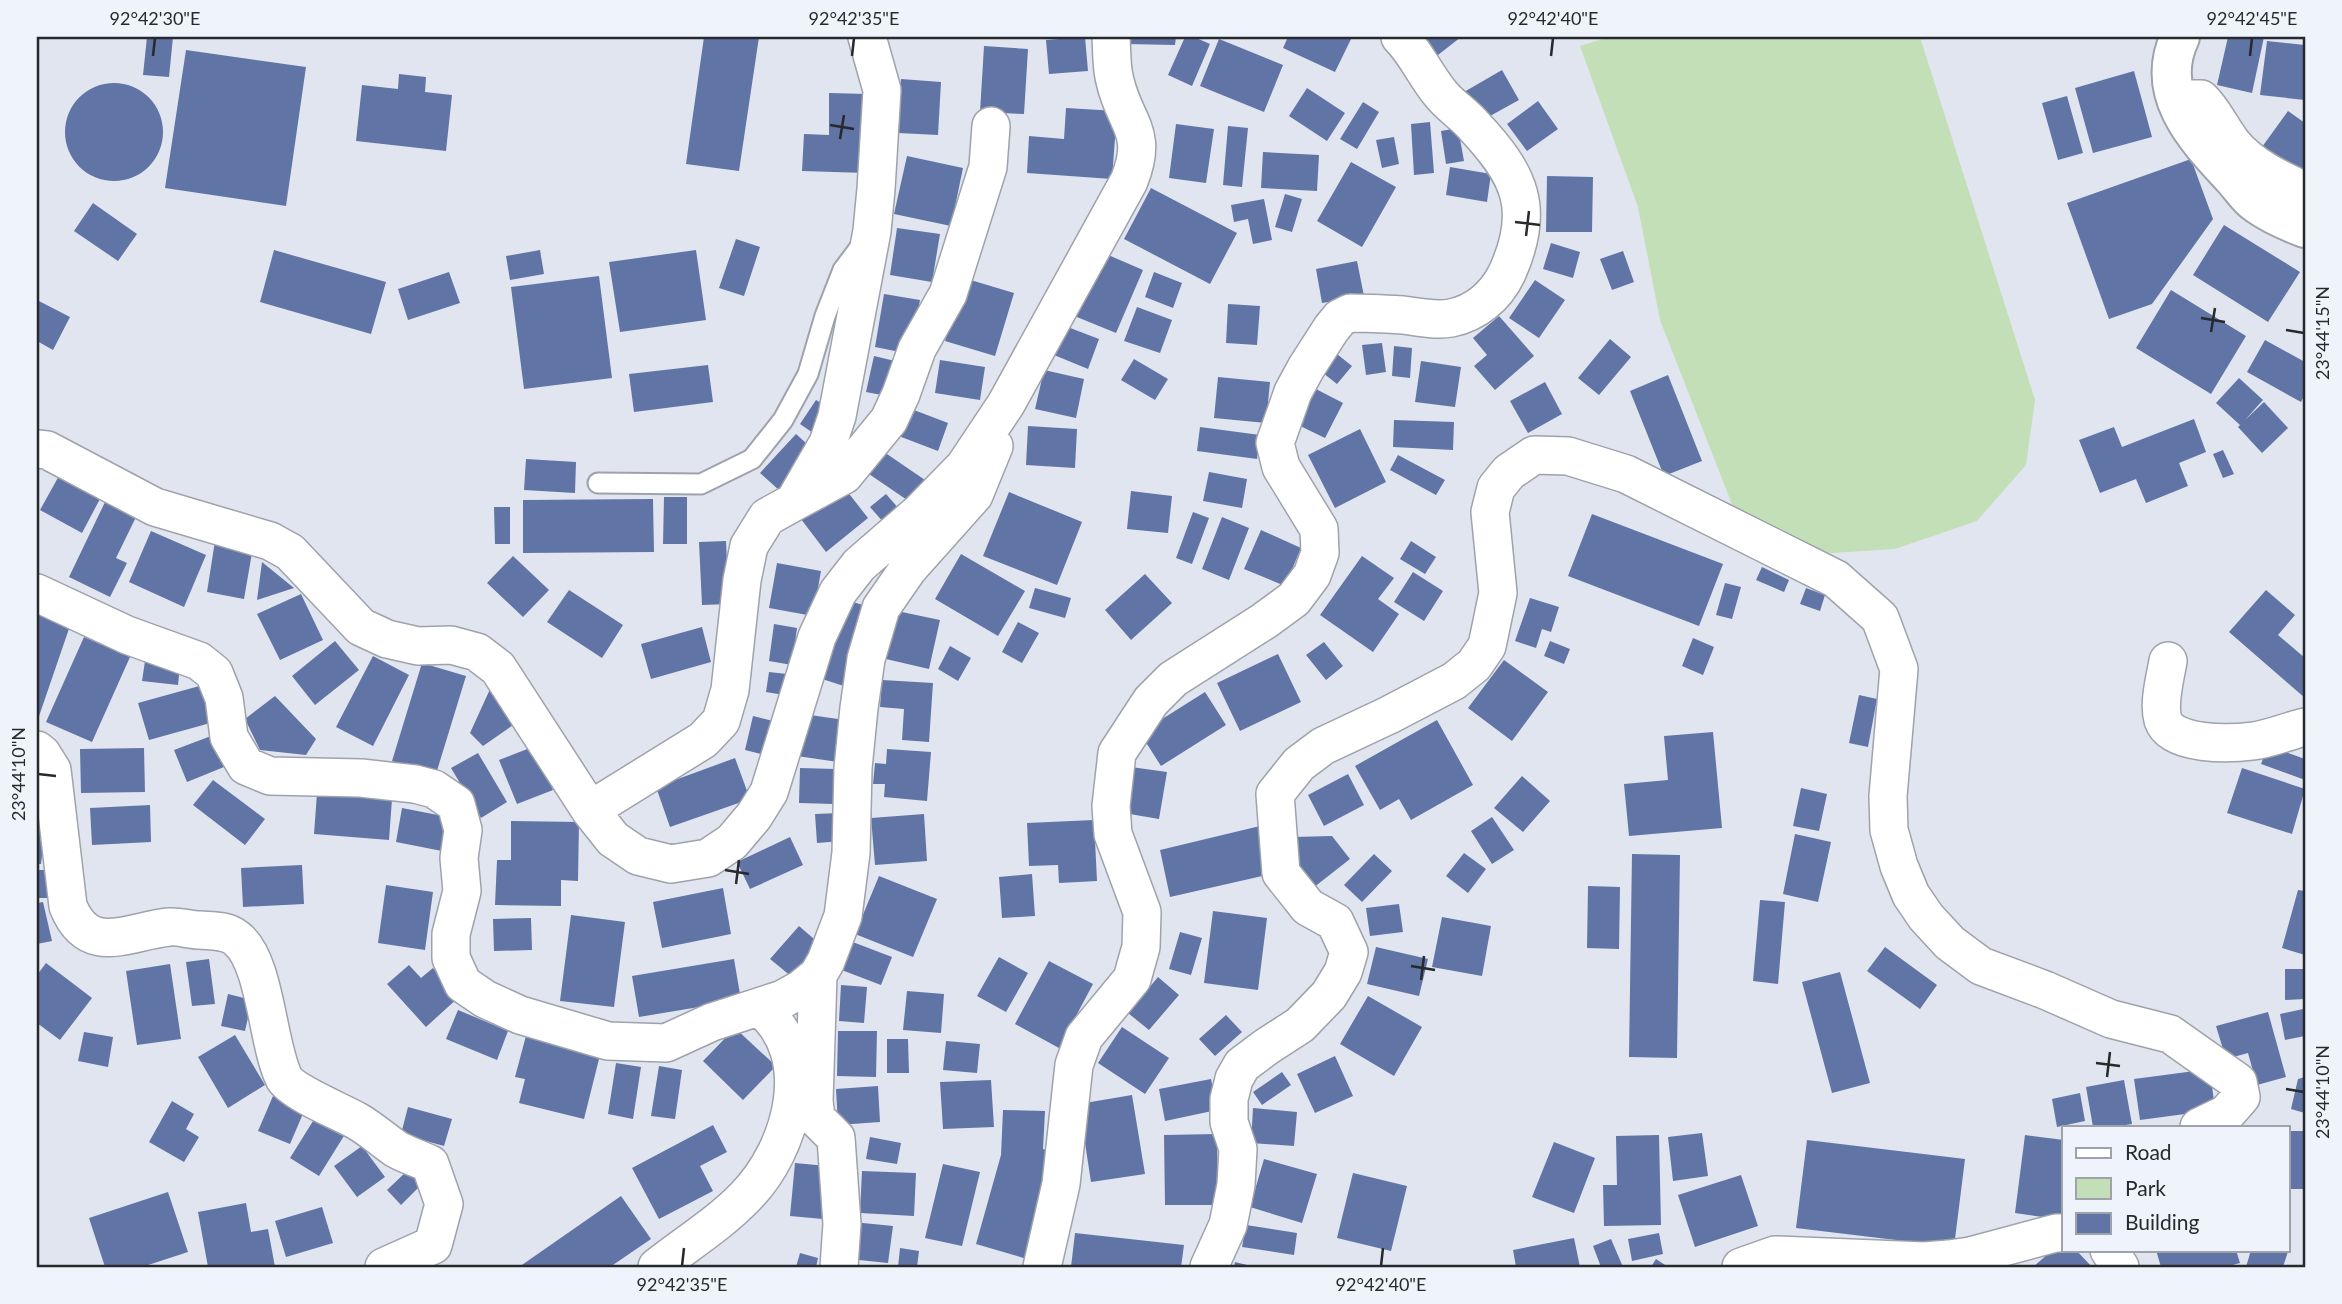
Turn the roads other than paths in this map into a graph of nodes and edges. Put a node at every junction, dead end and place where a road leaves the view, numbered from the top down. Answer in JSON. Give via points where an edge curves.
{"nodes":[{"id":1,"x":867,"y":37,"type":"edge"},
{"id":2,"x":1111,"y":37,"type":"edge"},
{"id":3,"x":1399,"y":37,"type":"edge"},
{"id":4,"x":2180,"y":37,"type":"edge"},
{"id":5,"x":2176,"y":99,"type":"junction"},
{"id":6,"x":991,"y":126,"type":"dead end"},
{"id":7,"x":2305,"y":191,"type":"edge"},
{"id":8,"x":2305,"y":228,"type":"edge"},
{"id":9,"x":872,"y":232,"type":"junction"},
{"id":10,"x":1006,"y":404,"type":"junction"},
{"id":11,"x":40,"y":448,"type":"edge"},
{"id":12,"x":598,"y":483,"type":"dead end"},
{"id":13,"x":794,"y":502,"type":"junction"},
{"id":14,"x":37,"y":593,"type":"edge"},
{"id":15,"x":2168,"y":661,"type":"dead end"},
{"id":16,"x":2305,"y":727,"type":"edge"},
{"id":17,"x":37,"y":750,"type":"edge"},
{"id":18,"x":590,"y":810,"type":"junction"},
{"id":19,"x":818,"y":975,"type":"junction"},
{"id":20,"x":759,"y":1007,"type":"junction"},
{"id":21,"x":2201,"y":1126,"type":"edge"},
{"id":22,"x":2062,"y":1233,"type":"edge"},
{"id":23,"x":2110,"y":1252,"type":"edge"},
{"id":24,"x":384,"y":1267,"type":"edge"},
{"id":25,"x":657,"y":1267,"type":"edge"},
{"id":26,"x":839,"y":1267,"type":"edge"},
{"id":27,"x":1042,"y":1267,"type":"edge"},
{"id":28,"x":1209,"y":1267,"type":"edge"},
{"id":29,"x":1741,"y":1267,"type":"edge"},
{"id":30,"x":2120,"y":1267,"type":"edge"}],
"edges":[{"from":1,"to":9,"type":"street","via":[[882,90]]},
{"from":2,"to":10,"type":"street","via":[[1115,81],[1137,136],[1135,166]]},
{"from":3,"to":27,"type":"street","via":[[1441,95],[1474,125],[1511,172],[1521,196],[1517,251],[1504,279],[1488,300],[1471,312],[1449,318],[1350,313],[1331,329],[1293,392],[1275,443],[1281,467],[1319,529],[1321,553],[1312,575],[1294,599],[1173,679],[1151,701],[1117,753],[1113,834],[1142,912],[1141,947],[1132,979],[1084,1037],[1074,1065],[1061,1184]]},
{"from":4,"to":5,"type":"street","via":[[2172,63]]},
{"from":5,"to":7,"type":"street","via":[[2201,99],[2246,157]]},
{"from":5,"to":8,"type":"street","via":[[2205,149],[2256,204]]},
{"from":6,"to":13,"type":"street","via":[[988,167],[948,293],[917,349],[889,420],[844,475]]},
{"from":9,"to":12,"type":"lane","via":[[843,270],[808,374],[783,420],[752,460],[701,484]]},
{"from":9,"to":13,"type":"street","via":[[837,416],[828,443]]},
{"from":10,"to":18,"type":"street","via":[[964,467],[859,565],[838,592],[817,637],[769,792],[732,842],[708,858],[671,864],[638,856],[613,839]]},
{"from":10,"to":19,"type":"street","via":[[974,495],[908,569],[881,608],[866,659],[859,708],[843,916]]},
{"from":11,"to":18,"type":"street","via":[[155,507],[270,541],[290,552],[361,627],[418,646],[451,645],[477,652],[498,668]]},
{"from":13,"to":18,"type":"street","via":[[767,517],[749,545],[730,690],[721,721],[703,740]]},
{"from":14,"to":20,"type":"street","via":[[127,635],[199,661],[214,673],[229,737],[246,766],[270,776],[415,784],[434,789],[456,804],[463,830],[459,858],[462,891],[451,934],[451,958],[463,984],[485,999],[520,1015],[608,1041],[666,1043]]},
{"from":15,"to":16,"type":"street","via":[[2162,703],[2164,722],[2174,735],[2196,741],[2254,741]]},
{"from":17,"to":24,"type":"street","via":[[52,770],[68,906],[82,930],[111,939],[171,927],[220,931],[235,937],[246,948],[265,999],[285,1080],[430,1164],[444,1204],[433,1245]]},
{"from":19,"to":20,"type":"street","via":[[783,999]]},
{"from":19,"to":26,"type":"street","via":[[814,1101],[816,1118],[836,1138],[842,1224]]},
{"from":20,"to":25,"type":"street","via":[[777,1023],[794,1063],[794,1085],[781,1142],[746,1197]]},
{"from":21,"to":28,"type":"street","via":[[2226,1114],[2241,1097],[2238,1082],[2170,1034],[2111,1019],[1981,966],[1950,943],[1911,895],[1889,830],[1899,669],[1880,618],[1836,579],[1626,474],[1568,456],[1534,455],[1508,472],[1496,488],[1490,512],[1497,593],[1487,646],[1474,665],[1454,681],[1323,746],[1299,764],[1275,794],[1281,873],[1308,907],[1335,922],[1349,952],[1329,995],[1300,1025],[1242,1065],[1234,1079],[1229,1122],[1238,1149],[1236,1185],[1228,1225]]},
{"from":22,"to":29,"type":"street","via":[[1949,1259],[1776,1255]]},
{"from":23,"to":30,"type":"street"}]}
